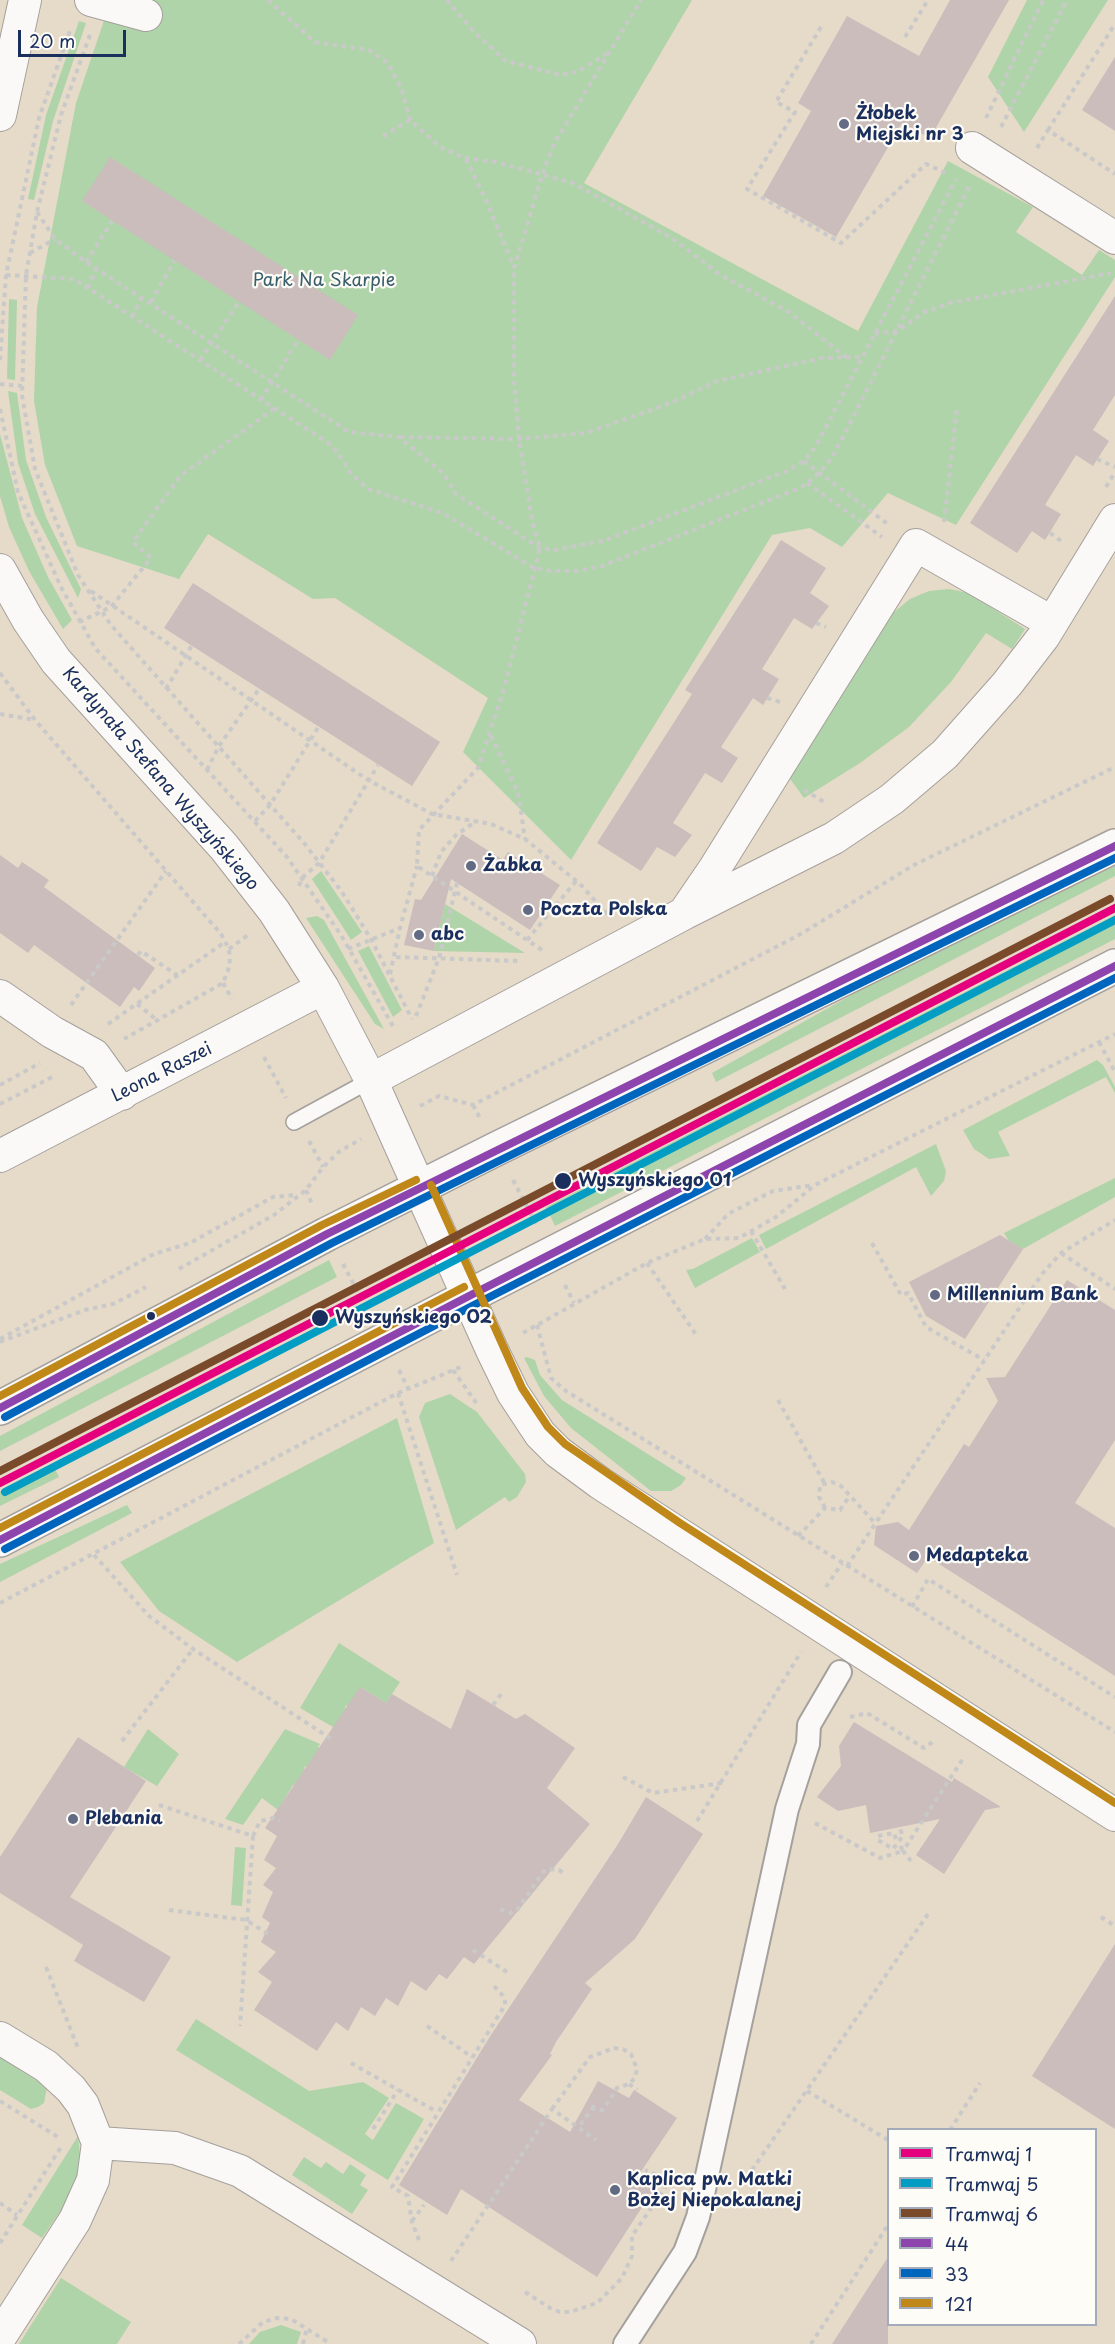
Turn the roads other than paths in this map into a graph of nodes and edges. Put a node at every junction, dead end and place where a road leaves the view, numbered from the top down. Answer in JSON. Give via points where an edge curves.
{"nodes":[{"id":1,"x":26,"y":0,"type":"edge"},
{"id":2,"x":88,"y":8,"type":"edge"},
{"id":3,"x":146,"y":15,"type":"dead end"},
{"id":4,"x":0,"y":115,"type":"edge"},
{"id":5,"x":979,"y":152,"type":"road end"},
{"id":6,"x":1115,"y":238,"type":"edge"},
{"id":7,"x":1115,"y":520,"type":"edge"},
{"id":8,"x":0,"y":570,"type":"edge"},
{"id":9,"x":1051,"y":622,"type":"junction"},
{"id":10,"x":1115,"y":846,"type":"edge"},
{"id":11,"x":684,"y":913,"type":"junction"},
{"id":12,"x":1115,"y":966,"type":"edge"},
{"id":13,"x":323,"y":988,"type":"junction"},
{"id":14,"x":0,"y":996,"type":"edge"},
{"id":15,"x":371,"y":1080,"type":"junction"},
{"id":16,"x":122,"y":1094,"type":"junction"},
{"id":17,"x":294,"y":1122,"type":"dead end"},
{"id":18,"x":0,"y":1156,"type":"edge"},
{"id":19,"x":421,"y":1189,"type":"junction"},
{"id":20,"x":469,"y":1296,"type":"junction"},
{"id":21,"x":0,"y":1408,"type":"edge"},
{"id":22,"x":0,"y":1540,"type":"edge"},
{"id":23,"x":840,"y":1672,"type":"dead end"},
{"id":24,"x":1115,"y":1815,"type":"edge"},
{"id":25,"x":0,"y":2038,"type":"edge"},
{"id":26,"x":98,"y":2143,"type":"junction"},
{"id":27,"x":0,"y":2337,"type":"edge"},
{"id":28,"x":520,"y":2344,"type":"edge"},
{"id":29,"x":625,"y":2344,"type":"edge"}],
"edges":[{"from":1,"to":4,"type":"street"},
{"from":2,"to":3,"type":"street"},
{"from":5,"to":6,"type":"street"},
{"from":7,"to":9,"type":"street"},
{"from":8,"to":13,"type":"street","name":"Kardynała Stefana Wyszyńskiego","via":[[50,652],[224,847],[274,911]]},
{"from":9,"to":11,"type":"street","via":[[1007,684],[945,754],[892,799],[834,838]]},
{"from":9,"to":11,"type":"street","via":[[921,553]]},
{"from":10,"to":19,"type":"street"},
{"from":11,"to":15,"type":"street"},
{"from":12,"to":20,"type":"street"},
{"from":13,"to":15,"type":"street","name":"Kardynała Stefana Wyszyńskiego"},
{"from":13,"to":16,"type":"street","name":"Leona Raszei"},
{"from":14,"to":16,"type":"street","via":[[94,1055]]},
{"from":15,"to":17,"type":"lane"},
{"from":15,"to":19,"type":"street","name":"Kardynała Stefana Wyszyńskiego"},
{"from":16,"to":18,"type":"street","name":"Leona Raszei"},
{"from":19,"to":20,"type":"street","name":"Kardynała Stefana Wyszyńskiego"},
{"from":19,"to":21,"type":"street","via":[[327,1234]]},
{"from":20,"to":22,"type":"street"},
{"from":20,"to":24,"type":"street","name":"Kardynała Stefana Wyszyńskiego","via":[[513,1393],[540,1434],[558,1452],[600,1484]]},
{"from":23,"to":29,"type":"street","via":[[809,1725],[808,1744],[787,1809],[698,2217],[685,2252]]},
{"from":25,"to":26,"type":"street","via":[[45,2066],[71,2089],[92,2123]]},
{"from":26,"to":27,"type":"street","via":[[93,2180],[75,2220]]},
{"from":26,"to":28,"type":"street","via":[[175,2148],[240,2171]]}]}
